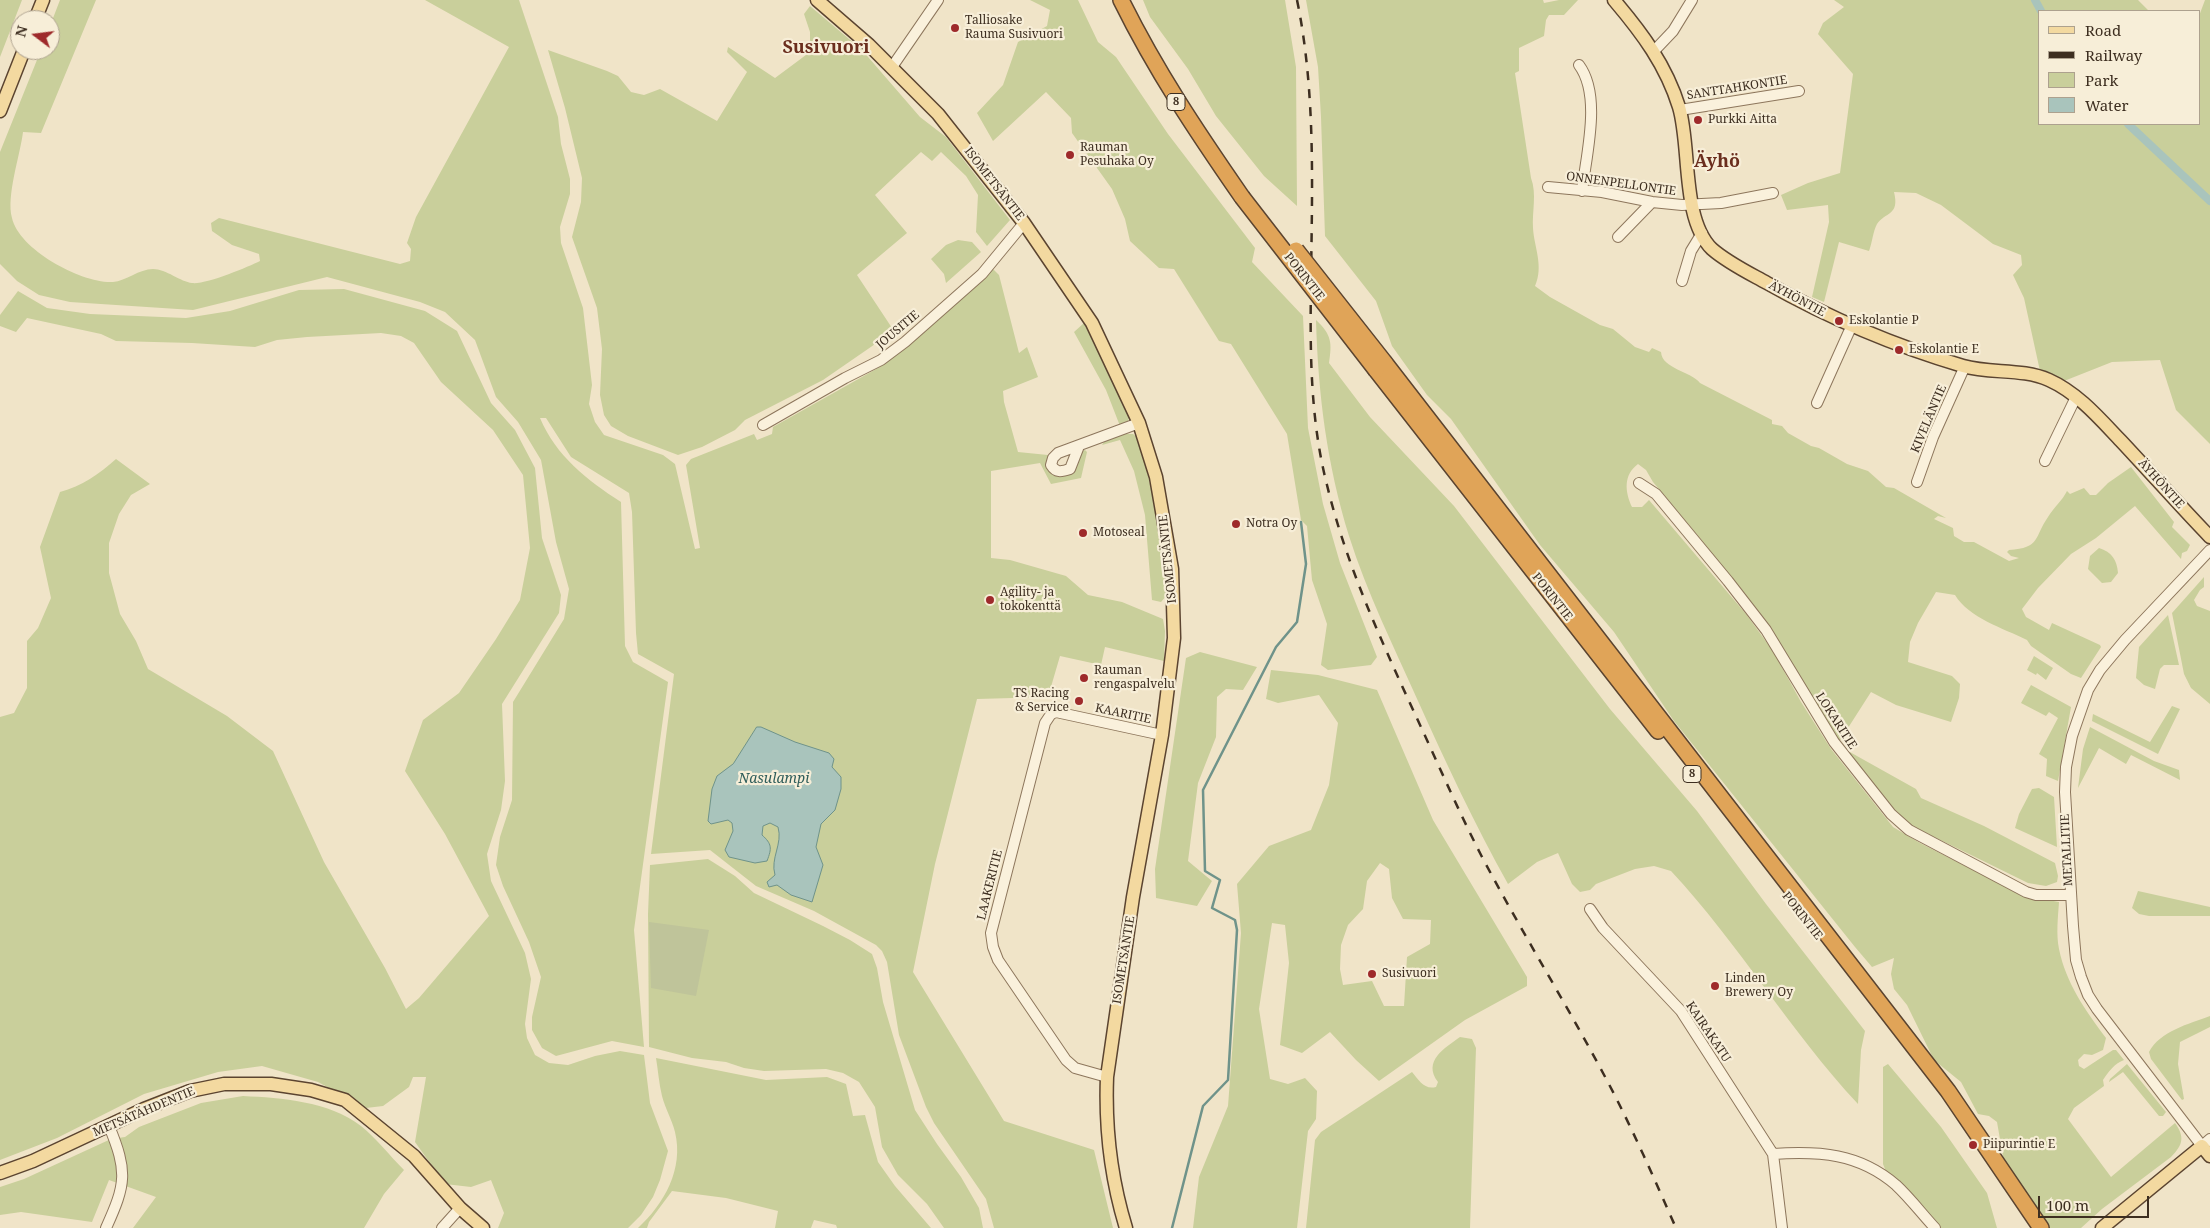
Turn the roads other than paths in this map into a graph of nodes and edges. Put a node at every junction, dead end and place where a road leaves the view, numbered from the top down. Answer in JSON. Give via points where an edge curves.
{"nodes":[{"id":1,"x":817,"y":0,"type":"edge"},
{"id":2,"x":938,"y":0,"type":"edge"},
{"id":3,"x":1121,"y":0,"type":"edge"},
{"id":4,"x":1132,"y":0,"type":"edge"},
{"id":5,"x":1614,"y":0,"type":"edge"},
{"id":6,"x":1692,"y":0,"type":"edge"},
{"id":7,"x":1654,"y":51,"type":"junction"},
{"id":8,"x":20,"y":60,"type":"edge"},
{"id":9,"x":1579,"y":65,"type":"dead end"},
{"id":10,"x":892,"y":67,"type":"junction"},
{"id":11,"x":1799,"y":91,"type":"dead end"},
{"id":12,"x":1680,"y":110,"type":"junction"},
{"id":13,"x":0,"y":111,"type":"edge"},
{"id":14,"x":1548,"y":187,"type":"dead end"},
{"id":15,"x":1582,"y":191,"type":"junction"},
{"id":16,"x":1773,"y":192,"type":"dead end"},
{"id":17,"x":1246,"y":194,"type":"junction"},
{"id":18,"x":1652,"y":202,"type":"junction"},
{"id":19,"x":1692,"y":205,"type":"junction"},
{"id":20,"x":1024,"y":223,"type":"junction"},
{"id":21,"x":1702,"y":232,"type":"junction"},
{"id":22,"x":1618,"y":237,"type":"dead end"},
{"id":23,"x":1682,"y":281,"type":"dead end"},
{"id":24,"x":1852,"y":325,"type":"junction"},
{"id":25,"x":1965,"y":366,"type":"junction"},
{"id":26,"x":2076,"y":397,"type":"junction"},
{"id":27,"x":1817,"y":403,"type":"dead end"},
{"id":28,"x":1139,"y":423,"type":"junction"},
{"id":29,"x":763,"y":425,"type":"dead end"},
{"id":30,"x":1079,"y":446,"type":"dead end"},
{"id":31,"x":2045,"y":461,"type":"dead end"},
{"id":32,"x":1917,"y":482,"type":"dead end"},
{"id":33,"x":1639,"y":483,"type":"dead end"},
{"id":34,"x":2210,"y":537,"type":"edge"},
{"id":35,"x":2210,"y":550,"type":"edge"},
{"id":36,"x":1051,"y":714,"type":"joint"},
{"id":37,"x":1162,"y":735,"type":"junction"},
{"id":38,"x":2070,"y":895,"type":"junction"},
{"id":39,"x":1590,"y":909,"type":"dead end"},
{"id":40,"x":1107,"y":1077,"type":"junction"},
{"id":41,"x":109,"y":1126,"type":"junction"},
{"id":42,"x":2207,"y":1147,"type":"edge"},
{"id":43,"x":1773,"y":1154,"type":"junction"},
{"id":44,"x":0,"y":1173,"type":"edge"},
{"id":45,"x":460,"y":1208,"type":"junction"},
{"id":46,"x":106,"y":1228,"type":"edge"},
{"id":47,"x":442,"y":1228,"type":"edge"},
{"id":48,"x":483,"y":1228,"type":"edge"},
{"id":49,"x":1126,"y":1228,"type":"edge"},
{"id":50,"x":1782,"y":1228,"type":"edge"},
{"id":51,"x":1935,"y":1228,"type":"edge"},
{"id":52,"x":2041,"y":1228,"type":"edge"},
{"id":53,"x":2102,"y":1228,"type":"edge"}],
"edges":[{"from":1,"to":10,"type":"main road","name":"ISOMETSÄNTIE"},
{"from":2,"to":10,"type":"street"},
{"from":3,"to":17,"type":"highway","name":"PORINTIE","number":"8","via":[[1172,95]]},
{"from":4,"to":17,"type":"highway","name":"PORINTIE","number":"8","via":[[1180,90]]},
{"from":5,"to":7,"type":"main road","name":"ÄYHÖNTIE"},
{"from":6,"to":7,"type":"street","via":[[1673,31]]},
{"from":7,"to":12,"type":"main road","name":"ÄYHÖNTIE","via":[[1671,83]]},
{"from":8,"to":13,"type":"main road"},
{"from":9,"to":15,"type":"street","via":[[1590,91],[1591,112]]},
{"from":10,"to":20,"type":"main road","name":"ISOMETSÄNTIE","via":[[938,114]]},
{"from":11,"to":12,"type":"street","name":"SANTTAHKONTIE"},
{"from":12,"to":19,"type":"main road","name":"ÄYHÖNTIE"},
{"from":14,"to":15,"type":"street","name":"ONNENPELLONTIE"},
{"from":15,"to":18,"type":"street","name":"ONNENPELLONTIE"},
{"from":16,"to":19,"type":"street","name":"ONNENPELLONTIE","via":[[1721,203]]},
{"from":17,"to":52,"type":"highway","name":"PORINTIE","number":"8","bridge":true,"via":[[1942,1083]]},
{"from":18,"to":19,"type":"street","name":"ONNENPELLONTIE"},
{"from":18,"to":22,"type":"street"},
{"from":19,"to":21,"type":"main road","name":"ÄYHÖNTIE"},
{"from":20,"to":28,"type":"main road","name":"ISOMETSÄNTIE","via":[[1092,323]]},
{"from":20,"to":29,"type":"street","name":"JOUSITIE","via":[[982,274],[881,360]]},
{"from":21,"to":23,"type":"street","via":[[1691,251]]},
{"from":21,"to":24,"type":"main road","name":"ÄYHÖNTIE","via":[[1710,246],[1731,262],[1795,299]]},
{"from":24,"to":25,"type":"main road","name":"ÄYHÖNTIE"},
{"from":24,"to":27,"type":"street"},
{"from":25,"to":26,"type":"main road","name":"ÄYHÖNTIE","via":[[2034,375],[2049,380]]},
{"from":25,"to":32,"type":"street","name":"KIVELÄNTIE"},
{"from":26,"to":31,"type":"street"},
{"from":26,"to":34,"type":"main road","name":"ÄYHÖNTIE"},
{"from":28,"to":30,"type":"street"},
{"from":28,"to":37,"type":"main road","name":"ISOMETSÄNTIE","via":[[1156,477],[1172,569],[1174,638]]},
{"from":33,"to":38,"type":"street","name":"LOKARITIE","via":[[1656,494],[1766,630],[1834,742],[1891,814],[1909,830],[2026,892]]},
{"from":35,"to":38,"type":"street","name":"METALLITIE","via":[[2108,659],[2088,690],[2072,736],[2066,767],[2065,821]]},
{"from":36,"to":37,"type":"street","name":"KAARITIE","via":[[1056,712]]},
{"from":36,"to":40,"type":"street","name":"LAAKERITIE","via":[[1045,723],[995,913],[991,933],[993,947],[998,960],[1066,1060],[1074,1068]]},
{"from":37,"to":40,"type":"main road","name":"ISOMETSÄNTIE"},
{"from":38,"to":42,"type":"street","name":"METALLITIE","via":[[2076,960],[2088,995],[2120,1040]]},
{"from":39,"to":43,"type":"street","name":"KAIRAKATU","via":[[1603,928],[1681,1011]]},
{"from":40,"to":49,"type":"main road","name":"ISOMETSÄNTIE","via":[[1110,1155]]},
{"from":41,"to":44,"type":"main road","name":"METSÄTÄHDENTIE"},
{"from":41,"to":45,"type":"main road","name":"METSÄTÄHDENTIE","via":[[190,1091],[224,1084],[256,1083],[311,1090],[345,1100],[391,1136],[414,1156]]},
{"from":41,"to":46,"type":"street","via":[[124,1181]]},
{"from":42,"to":53,"type":"main road"},
{"from":43,"to":50,"type":"street","name":"KAIRAKATU"},
{"from":43,"to":51,"type":"street","via":[[1807,1152],[1840,1155],[1869,1167],[1896,1185]]},
{"from":45,"to":47,"type":"street"},
{"from":45,"to":48,"type":"main road","name":"METSÄTÄHDENTIE"}]}
